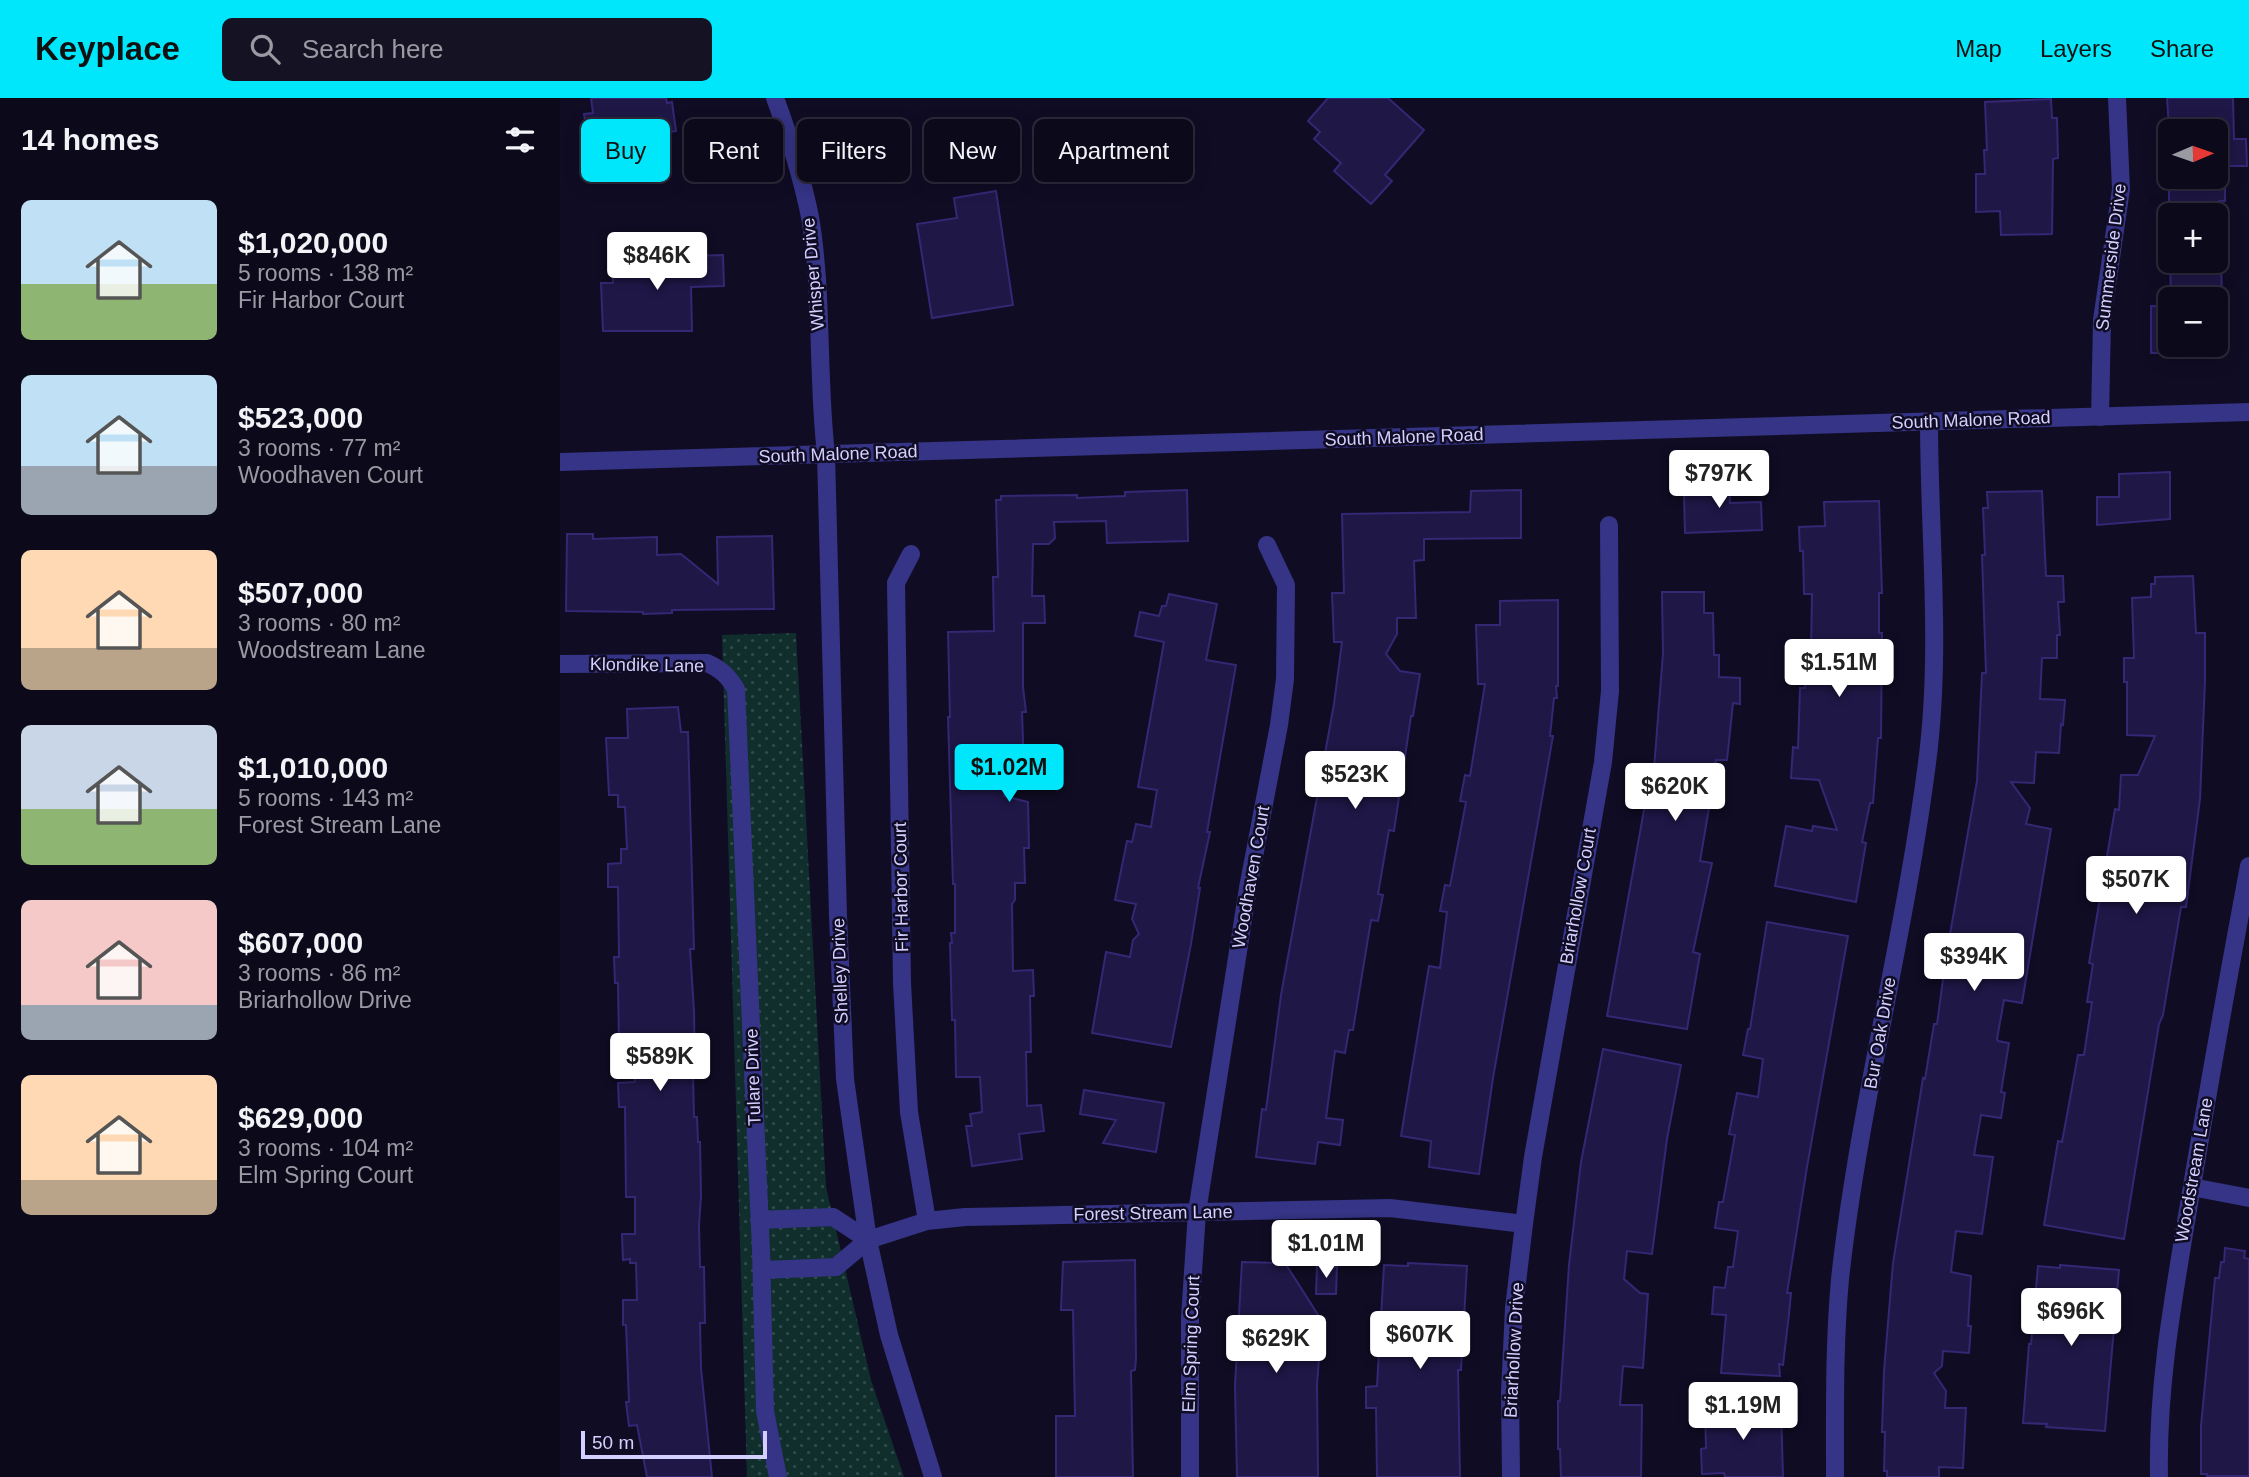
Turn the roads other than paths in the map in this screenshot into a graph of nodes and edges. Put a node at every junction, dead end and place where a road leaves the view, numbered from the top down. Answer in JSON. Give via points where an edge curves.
{"nodes":[{"id":1,"x":775,"y":98,"type":"edge"},
{"id":2,"x":2117,"y":98,"type":"edge"},
{"id":3,"x":2249,"y":412,"type":"edge"},
{"id":4,"x":2100,"y":416,"type":"junction"},
{"id":5,"x":1929,"y":421,"type":"junction"},
{"id":6,"x":826,"y":454,"type":"junction"},
{"id":7,"x":560,"y":462,"type":"edge"},
{"id":8,"x":1609,"y":525,"type":"dead end"},
{"id":9,"x":1267,"y":545,"type":"dead end"},
{"id":10,"x":911,"y":554,"type":"dead end"},
{"id":11,"x":560,"y":664,"type":"edge"},
{"id":12,"x":729,"y":678,"type":"joint"},
{"id":13,"x":2249,"y":866,"type":"edge"},
{"id":14,"x":2192,"y":1187,"type":"junction"},
{"id":15,"x":2249,"y":1198,"type":"edge"},
{"id":16,"x":1198,"y":1212,"type":"junction"},
{"id":17,"x":759,"y":1220,"type":"junction"},
{"id":18,"x":926,"y":1221,"type":"junction"},
{"id":19,"x":1524,"y":1224,"type":"junction"},
{"id":20,"x":868,"y":1240,"type":"junction"},
{"id":21,"x":761,"y":1270,"type":"junction"},
{"id":22,"x":778,"y":1477,"type":"edge"},
{"id":23,"x":933,"y":1477,"type":"edge"},
{"id":24,"x":1190,"y":1477,"type":"edge"},
{"id":25,"x":1511,"y":1477,"type":"edge"},
{"id":26,"x":1835,"y":1477,"type":"edge"},
{"id":27,"x":2159,"y":1477,"type":"edge"}],
"edges":[{"from":1,"to":6,"type":"street","name":"Whisper Drive","via":[[810,217]]},
{"from":2,"to":4,"type":"street","name":"Summerside Drive","via":[[2121,189],[2102,320]]},
{"from":3,"to":4,"type":"street","name":"South Malone Road"},
{"from":4,"to":5,"type":"street","name":"South Malone Road"},
{"from":5,"to":6,"type":"street","name":"South Malone Road"},
{"from":5,"to":26,"type":"street","name":"Bur Oak Drive","via":[[1934,680],[1928,761],[1840,1280]]},
{"from":6,"to":7,"type":"street","name":"South Malone Road"},
{"from":6,"to":20,"type":"street","name":"Shelley Drive","via":[[845,1079]]},
{"from":8,"to":19,"type":"street","name":"Briarhollow Court","via":[[1610,691],[1603,762]]},
{"from":9,"to":16,"type":"street","name":"Woodhaven Court","via":[[1286,585],[1285,679],[1245,902]]},
{"from":10,"to":18,"type":"street","name":"Fir Harbor Court","via":[[896,583],[902,983],[909,1112]]},
{"from":11,"to":12,"type":"street","name":"Klondike Lane","via":[[707,663]]},
{"from":12,"to":17,"type":"street","name":"Tulare Drive","via":[[738,703]]},
{"from":13,"to":14,"type":"street","name":"Woodstream Lane"},
{"from":14,"to":15,"type":"street"},
{"from":14,"to":27,"type":"street","name":"Woodstream Lane","via":[[2168,1324]]},
{"from":16,"to":18,"type":"street","name":"Forest Stream Lane"},
{"from":16,"to":19,"type":"street","name":"Forest Stream Lane","via":[[1390,1208]]},
{"from":16,"to":24,"type":"street","name":"Elm Spring Court","via":[[1190,1317]]},
{"from":17,"to":20,"type":"street","via":[[833,1217]]},
{"from":17,"to":21,"type":"street","name":"Tulare Drive"},
{"from":18,"to":20,"type":"street","name":"Forest Stream Lane"},
{"from":19,"to":25,"type":"street","name":"Briarhollow Drive","via":[[1514,1308]]},
{"from":20,"to":21,"type":"street","name":"Forest Stream Lane","via":[[836,1267]]},
{"from":20,"to":23,"type":"street","name":"Shelley Drive","via":[[889,1335]]},
{"from":21,"to":22,"type":"street","name":"Tulare Drive","via":[[765,1411]]}]}
